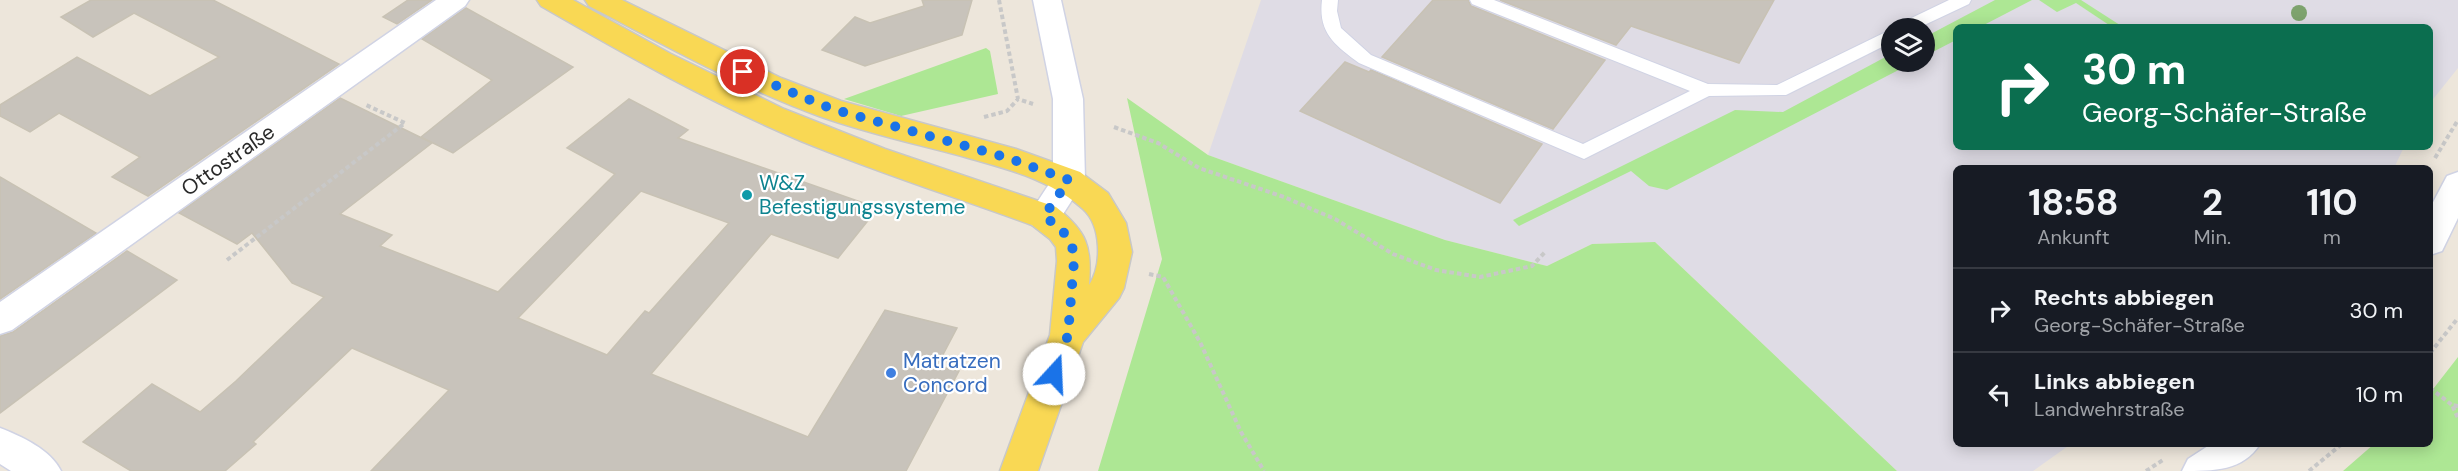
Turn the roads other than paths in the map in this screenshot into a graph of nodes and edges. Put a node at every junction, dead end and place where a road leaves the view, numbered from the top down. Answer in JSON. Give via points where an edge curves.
{"nodes":[{"id":1,"x":454,"y":0,"type":"edge"},
{"id":2,"x":551,"y":0,"type":"edge"},
{"id":3,"x":599,"y":0,"type":"edge"},
{"id":4,"x":1047,"y":0,"type":"edge"},
{"id":5,"x":1330,"y":0,"type":"edge"},
{"id":6,"x":1478,"y":0,"type":"edge"},
{"id":7,"x":1963,"y":0,"type":"edge"},
{"id":8,"x":1926,"y":18,"type":"edge"},
{"id":9,"x":1881,"y":40,"type":"edge"},
{"id":10,"x":1706,"y":90,"type":"junction"},
{"id":11,"x":1069,"y":180,"type":"junction"},
{"id":12,"x":2458,"y":184,"type":"edge"},
{"id":13,"x":1044,"y":216,"type":"junction"},
{"id":14,"x":2433,"y":236,"type":"edge"},
{"id":15,"x":0,"y":320,"type":"edge"},
{"id":16,"x":1068,"y":335,"type":"junction"},
{"id":17,"x":0,"y":444,"type":"edge"},
{"id":18,"x":2237,"y":447,"type":"edge"},
{"id":19,"x":42,"y":471,"type":"edge"},
{"id":20,"x":1019,"y":471,"type":"edge"},
{"id":21,"x":2201,"y":471,"type":"edge"}],
"edges":[{"from":1,"to":15,"type":"street","name":"Ottostraße"},
{"from":2,"to":13,"type":"main road","via":[[697,80],[777,117],[849,148]]},
{"from":3,"to":11,"type":"main road","via":[[770,85],[832,109],[1005,157]]},
{"from":4,"to":11,"type":"street","via":[[1068,99]]},
{"from":5,"to":10,"type":"lane","via":[[1327,17],[1338,38],[1365,59],[1584,152]]},
{"from":6,"to":10,"type":"lane"},
{"from":7,"to":8,"type":"lane"},
{"from":9,"to":10,"type":"lane","via":[[1780,91]]},
{"from":11,"to":13,"type":"street"},
{"from":11,"to":16,"type":"main road","via":[[1097,202],[1110,223],[1115,252],[1107,288]]},
{"from":12,"to":14,"type":"street"},
{"from":13,"to":16,"type":"main road","via":[[1062,230],[1072,245]]},
{"from":16,"to":20,"type":"main road"},
{"from":17,"to":19,"type":"street"},
{"from":18,"to":21,"type":"street"}]}
